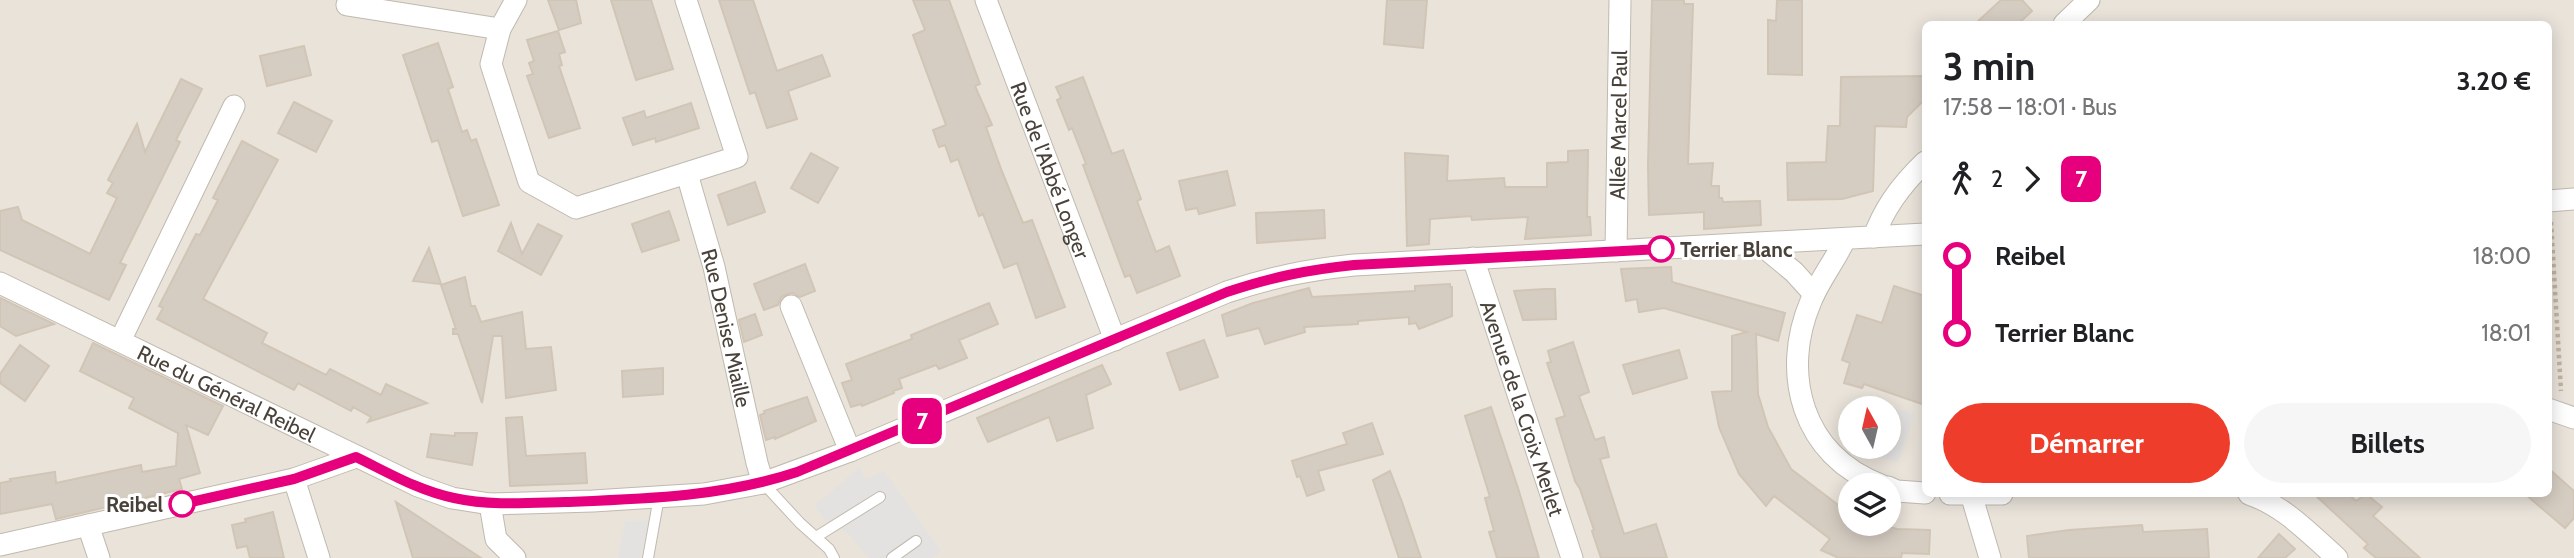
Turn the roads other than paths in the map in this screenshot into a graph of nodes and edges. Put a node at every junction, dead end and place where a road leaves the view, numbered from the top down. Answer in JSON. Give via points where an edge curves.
{"nodes":[{"id":1,"x":516,"y":0,"type":"edge"},
{"id":2,"x":686,"y":0,"type":"edge"},
{"id":3,"x":986,"y":0,"type":"edge"},
{"id":4,"x":1620,"y":0,"type":"edge"},
{"id":5,"x":2089,"y":0,"type":"edge"},
{"id":6,"x":347,"y":5,"type":"dead end"},
{"id":7,"x":2067,"y":21,"type":"edge"},
{"id":8,"x":500,"y":29,"type":"junction"},
{"id":9,"x":234,"y":106,"type":"dead end"},
{"id":10,"x":1922,"y":165,"type":"edge"},
{"id":11,"x":687,"y":174,"type":"junction"},
{"id":12,"x":2574,"y":199,"type":"edge"},
{"id":13,"x":2552,"y":201,"type":"edge"},
{"id":14,"x":1922,"y":234,"type":"edge"},
{"id":15,"x":1874,"y":237,"type":"junction"},
{"id":16,"x":1845,"y":239,"type":"junction"},
{"id":17,"x":1760,"y":244,"type":"junction"},
{"id":18,"x":1616,"y":251,"type":"junction"},
{"id":19,"x":1473,"y":258,"type":"junction"},
{"id":20,"x":0,"y":283,"type":"edge"},
{"id":21,"x":1814,"y":294,"type":"junction"},
{"id":22,"x":791,"y":306,"type":"dead end"},
{"id":23,"x":1115,"y":340,"type":"junction"},
{"id":24,"x":120,"y":341,"type":"junction"},
{"id":25,"x":850,"y":451,"type":"junction"},
{"id":26,"x":356,"y":457,"type":"junction"},
{"id":27,"x":1858,"y":473,"type":"edge"},
{"id":28,"x":294,"y":479,"type":"junction"},
{"id":29,"x":764,"y":483,"type":"junction"},
{"id":30,"x":1901,"y":491,"type":"edge"},
{"id":31,"x":1922,"y":493,"type":"edge"},
{"id":32,"x":659,"y":497,"type":"junction"},
{"id":33,"x":880,"y":497,"type":"dead end"},
{"id":34,"x":1973,"y":497,"type":"edge"},
{"id":35,"x":2259,"y":497,"type":"edge"},
{"id":36,"x":490,"y":504,"type":"junction"},
{"id":37,"x":88,"y":525,"type":"junction"},
{"id":38,"x":816,"y":537,"type":"junction"},
{"id":39,"x":916,"y":541,"type":"dead end"},
{"id":40,"x":0,"y":545,"type":"edge"},
{"id":41,"x":99,"y":558,"type":"edge"},
{"id":42,"x":319,"y":558,"type":"edge"},
{"id":43,"x":515,"y":558,"type":"edge"},
{"id":44,"x":648,"y":558,"type":"edge"},
{"id":45,"x":834,"y":558,"type":"edge"},
{"id":46,"x":892,"y":558,"type":"edge"},
{"id":47,"x":1572,"y":558,"type":"edge"},
{"id":48,"x":1990,"y":558,"type":"edge"},
{"id":49,"x":2337,"y":558,"type":"edge"}],
"edges":[{"from":1,"to":8,"type":"street"},
{"from":2,"to":11,"type":"street","via":[[737,157]]},
{"from":3,"to":23,"type":"street","name":"Rue de l’Abbé Longer"},
{"from":4,"to":18,"type":"street","name":"Allée Marcel Paul"},
{"from":5,"to":7,"type":"street"},
{"from":6,"to":8,"type":"street"},
{"from":8,"to":11,"type":"street","via":[[491,64],[529,182],[576,208]]},
{"from":9,"to":24,"type":"street","name":"Rue du Général Reibel"},
{"from":10,"to":15,"type":"street","via":[[1881,217]]},
{"from":11,"to":29,"type":"street","name":"Rue Denise Miaille","via":[[712,259]]},
{"from":12,"to":13,"type":"street"},
{"from":14,"to":15,"type":"street","name":"Rue du Général Reibel"},
{"from":15,"to":16,"type":"street","name":"Rue du Général Reibel"},
{"from":16,"to":17,"type":"street","name":"Rue du Général Reibel"},
{"from":16,"to":21,"type":"street"},
{"from":17,"to":18,"type":"street","name":"Rue du Général Reibel"},
{"from":17,"to":21,"type":"street"},
{"from":18,"to":19,"type":"street","name":"Rue du Général Reibel"},
{"from":19,"to":23,"type":"street","name":"Rue du Général Reibel","via":[[1305,270],[1265,279]]},
{"from":19,"to":47,"type":"street","name":"Avenue de la Croix Merlet"},
{"from":20,"to":24,"type":"street","name":"Rue du Général Reibel"},
{"from":21,"to":27,"type":"street","via":[[1796,356],[1799,393],[1821,440]]},
{"from":22,"to":25,"type":"street"},
{"from":23,"to":25,"type":"street","name":"Rue du Général Reibel"},
{"from":24,"to":26,"type":"street","name":"Rue du Général Reibel"},
{"from":25,"to":29,"type":"street","name":"Rue du Général Reibel"},
{"from":26,"to":28,"type":"street"},
{"from":26,"to":36,"type":"street","name":"Rue du Général Reibel","via":[[452,498]]},
{"from":28,"to":37,"type":"street"},
{"from":28,"to":42,"type":"street"},
{"from":29,"to":32,"type":"street","name":"Rue du Général Reibel"},
{"from":29,"to":38,"type":"lane"},
{"from":30,"to":31,"type":"street"},
{"from":32,"to":36,"type":"street","name":"Rue du Général Reibel"},
{"from":32,"to":44,"type":"lane"},
{"from":33,"to":38,"type":"lane"},
{"from":34,"to":48,"type":"street"},
{"from":35,"to":49,"type":"street","via":[[2284,510]]},
{"from":36,"to":43,"type":"street","via":[[496,539]]},
{"from":37,"to":40,"type":"street"},
{"from":37,"to":41,"type":"street"},
{"from":38,"to":45,"type":"lane"},
{"from":39,"to":46,"type":"lane"}]}
